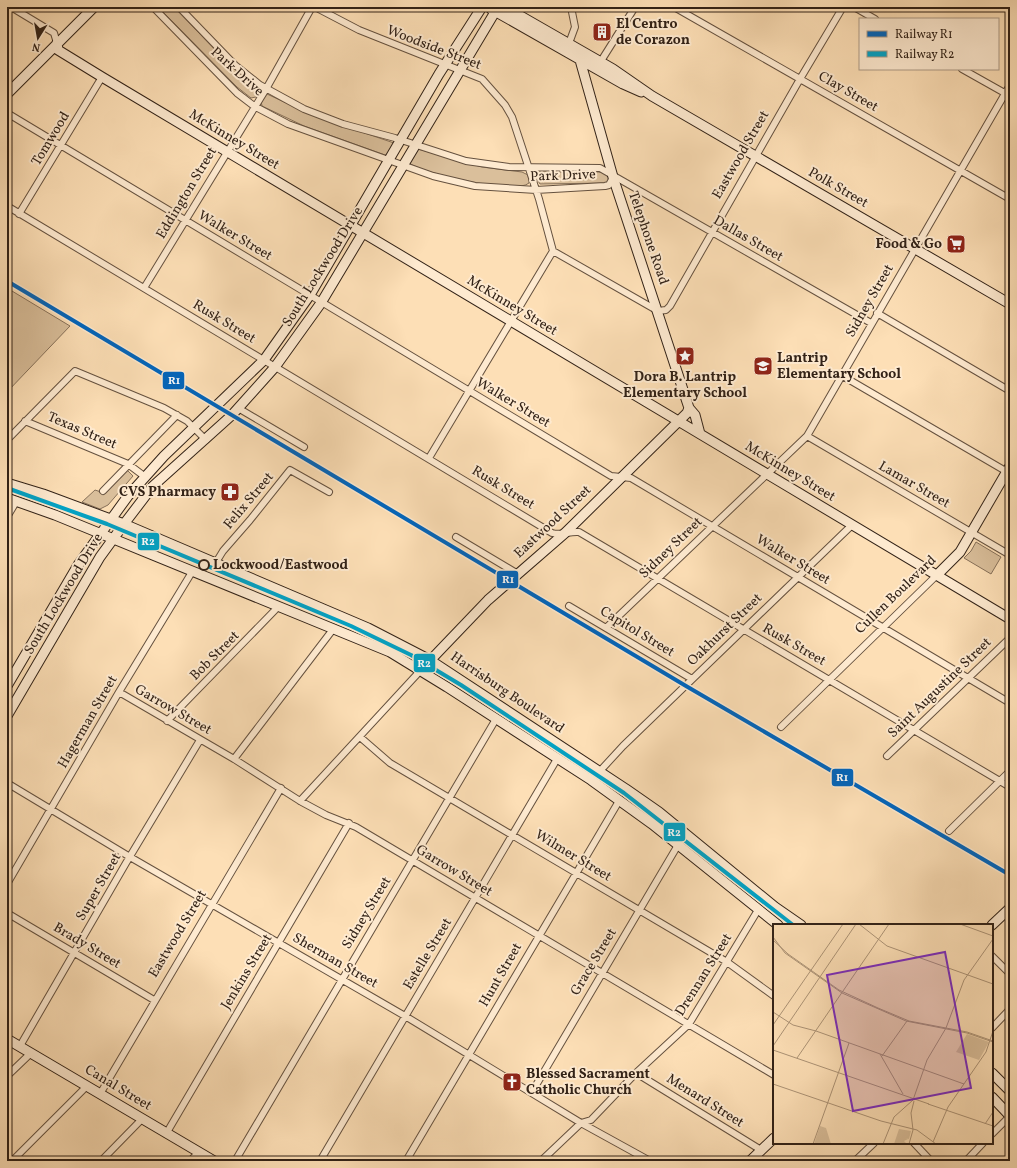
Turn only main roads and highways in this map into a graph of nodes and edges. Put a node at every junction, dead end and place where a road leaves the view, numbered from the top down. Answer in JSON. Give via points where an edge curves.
{"nodes":[{"id":1,"x":482,"y":7,"type":"edge"},
{"id":2,"x":505,"y":7,"type":"edge"},
{"id":3,"x":92,"y":8,"type":"edge"},
{"id":4,"x":494,"y":8,"type":"edge"},
{"id":5,"x":57,"y":43,"type":"junction"},
{"id":6,"x":568,"y":47,"type":"junction"},
{"id":7,"x":580,"y":60,"type":"junction"},
{"id":8,"x":598,"y":65,"type":"junction"},
{"id":9,"x":588,"y":87,"type":"junction"},
{"id":10,"x":9,"y":89,"type":"edge"},
{"id":11,"x":350,"y":226,"type":"junction"},
{"id":12,"x":362,"y":233,"type":"junction"},
{"id":13,"x":1010,"y":304,"type":"edge"},
{"id":14,"x":690,"y":408,"type":"junction"},
{"id":15,"x":678,"y":422,"type":"junction"},
{"id":16,"x":700,"y":434,"type":"junction"},
{"id":17,"x":1009,"y":471,"type":"edge"},
{"id":18,"x":7,"y":483,"type":"edge"},
{"id":19,"x":7,"y":498,"type":"edge"},
{"id":20,"x":111,"y":519,"type":"junction"},
{"id":21,"x":124,"y":524,"type":"junction"},
{"id":22,"x":100,"y":533,"type":"junction"},
{"id":23,"x":113,"y":538,"type":"junction"},
{"id":24,"x":937,"y":575,"type":"junction"},
{"id":25,"x":52,"y":607,"type":"junction"},
{"id":26,"x":67,"y":615,"type":"junction"},
{"id":27,"x":1010,"y":619,"type":"edge"},
{"id":28,"x":430,"y":660,"type":"junction"},
{"id":29,"x":421,"y":670,"type":"junction"},
{"id":30,"x":8,"y":685,"type":"edge"},
{"id":31,"x":22,"y":690,"type":"junction"},
{"id":32,"x":7,"y":716,"type":"edge"},
{"id":33,"x":1010,"y":908,"type":"edge"},
{"id":34,"x":777,"y":924,"type":"edge"},
{"id":35,"x":800,"y":924,"type":"edge"},
{"id":36,"x":993,"y":924,"type":"edge"},
{"id":37,"x":7,"y":1039,"type":"edge"},
{"id":38,"x":993,"y":1074,"type":"edge"},
{"id":39,"x":1010,"y":1092,"type":"edge"},
{"id":40,"x":993,"y":1098,"type":"edge"},
{"id":41,"x":1010,"y":1116,"type":"edge"},
{"id":42,"x":773,"y":1139,"type":"edge"},
{"id":43,"x":214,"y":1161,"type":"edge"},
{"id":44,"x":750,"y":1161,"type":"edge"}],
"edges":[{"from":1,"to":11,"type":"main road","name":"South Lockwood Drive"},
{"from":2,"to":6,"type":"main road","name":"Polk Street"},
{"from":3,"to":5,"type":"main road"},
{"from":4,"to":6,"type":"main road","name":"Polk Street"},
{"from":4,"to":12,"type":"main road","name":"South Lockwood Drive"},
{"from":5,"to":10,"type":"main road"},
{"from":5,"to":11,"type":"main road","name":"McKinney Street","via":[[58,50]]},
{"from":6,"to":7,"type":"main road","name":"Polk Street"},
{"from":6,"to":8,"type":"main road","name":"Polk Street"},
{"from":7,"to":8,"type":"main road","name":"Polk Street"},
{"from":7,"to":9,"type":"main road","name":"Telephone Road"},
{"from":8,"to":9,"type":"main road","via":[[590,77]]},
{"from":8,"to":13,"type":"main road","name":"Polk Street","via":[[630,88],[652,96]]},
{"from":9,"to":14,"type":"main road","name":"Telephone Road","via":[[613,177]]},
{"from":11,"to":12,"type":"main road","name":"McKinney Street"},
{"from":11,"to":20,"type":"main road","name":"South Lockwood Drive","via":[[310,295],[264,360],[144,476]]},
{"from":12,"to":15,"type":"main road","name":"McKinney Street"},
{"from":12,"to":21,"type":"main road","name":"South Lockwood Drive","via":[[321,303],[275,367],[206,440],[153,486]]},
{"from":14,"to":15,"type":"main road"},
{"from":14,"to":16,"type":"main road","name":"Telephone Road","via":[[695,415]]},
{"from":15,"to":16,"type":"main road","name":"McKinney Street"},
{"from":15,"to":28,"type":"main road","name":"Eastwood Street","via":[[565,533],[488,600]]},
{"from":16,"to":24,"type":"main road","name":"McKinney Street"},
{"from":17,"to":24,"type":"main road","name":"Cullen Boulevard","via":[[960,552]]},
{"from":18,"to":20,"type":"main road","name":"Harrisburg Boulevard"},
{"from":19,"to":22,"type":"main road","name":"Harrisburg Boulevard"},
{"from":20,"to":21,"type":"main road","name":"Harrisburg Boulevard"},
{"from":20,"to":22,"type":"main road","name":"South Lockwood Drive"},
{"from":21,"to":23,"type":"main road","name":"South Lockwood Drive"},
{"from":21,"to":28,"type":"main road","name":"Harrisburg Boulevard","via":[[368,628]]},
{"from":22,"to":23,"type":"main road","name":"Harrisburg Boulevard"},
{"from":22,"to":25,"type":"main road","name":"South Lockwood Drive"},
{"from":23,"to":26,"type":"main road","name":"South Lockwood Drive"},
{"from":23,"to":29,"type":"main road","name":"Harrisburg Boulevard","via":[[334,628],[390,652]]},
{"from":24,"to":27,"type":"main road","name":"McKinney Street"},
{"from":25,"to":26,"type":"main road"},
{"from":25,"to":30,"type":"main road","name":"South Lockwood Drive"},
{"from":26,"to":31,"type":"main road","name":"South Lockwood Drive"},
{"from":28,"to":29,"type":"main road","name":"Eastwood Street"},
{"from":28,"to":35,"type":"main road","name":"Harrisburg Boulevard","via":[[659,812],[775,907]]},
{"from":29,"to":34,"type":"main road","name":"Harrisburg Boulevard","via":[[619,801]]},
{"from":30,"to":31,"type":"main road"},
{"from":31,"to":32,"type":"main road","name":"South Lockwood Drive"},
{"from":33,"to":36,"type":"main road"},
{"from":37,"to":43,"type":"main road","name":"Canal Street"},
{"from":38,"to":39,"type":"main road"},
{"from":40,"to":41,"type":"main road"},
{"from":42,"to":44,"type":"main road"}]}
